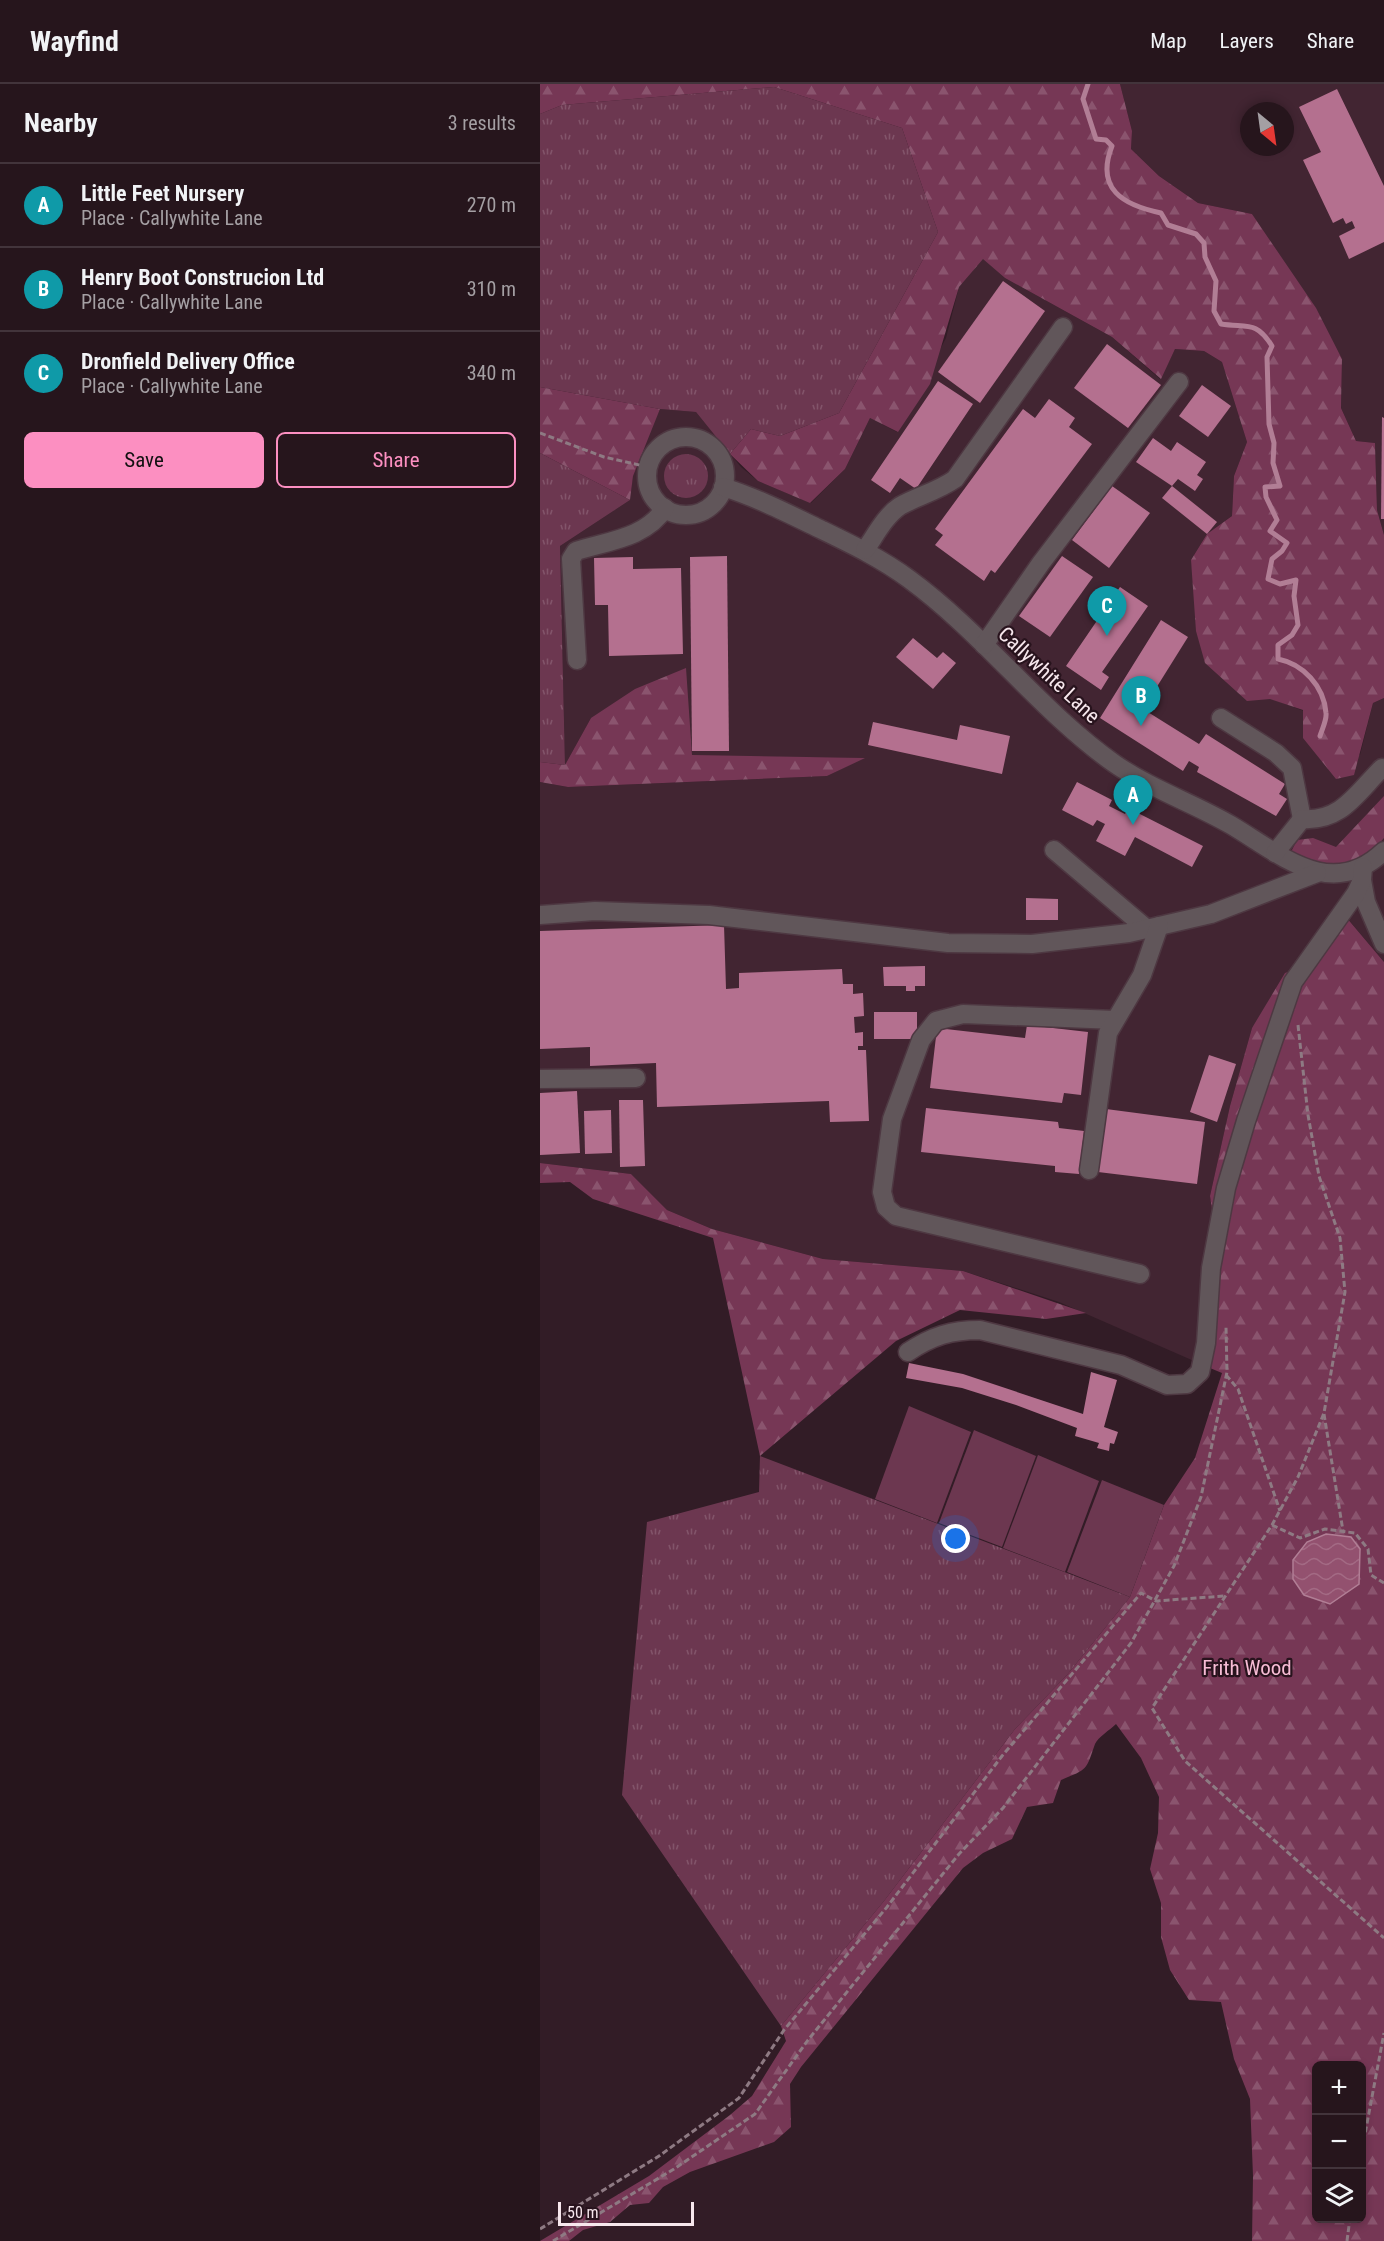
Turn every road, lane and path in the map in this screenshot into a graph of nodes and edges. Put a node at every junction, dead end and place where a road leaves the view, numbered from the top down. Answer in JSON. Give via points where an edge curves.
{"nodes":[{"id":1,"x":1063,"y":327,"type":"dead end"},
{"id":2,"x":1179,"y":382,"type":"dead end"},
{"id":3,"x":540,"y":433,"type":"edge"},
{"id":4,"x":648,"y":467,"type":"junction"},
{"id":5,"x":723,"y":487,"type":"junction"},
{"id":6,"x":665,"y":508,"type":"junction"},
{"id":7,"x":865,"y":550,"type":"junction"},
{"id":8,"x":984,"y":645,"type":"junction"},
{"id":9,"x":577,"y":660,"type":"dead end"},
{"id":10,"x":1221,"y":718,"type":"dead end"},
{"id":11,"x":1382,"y":768,"type":"dead end"},
{"id":12,"x":1302,"y":819,"type":"junction"},
{"id":13,"x":1054,"y":850,"type":"dead end"},
{"id":14,"x":1384,"y":850,"type":"edge"},
{"id":15,"x":1275,"y":853,"type":"junction"},
{"id":16,"x":1317,"y":873,"type":"junction"},
{"id":17,"x":1362,"y":873,"type":"junction"},
{"id":18,"x":540,"y":915,"type":"edge"},
{"id":19,"x":1153,"y":927,"type":"junction"},
{"id":20,"x":1384,"y":944,"type":"edge"},
{"id":21,"x":1297,"y":1015,"type":"dead end"},
{"id":22,"x":1115,"y":1020,"type":"junction"},
{"id":23,"x":636,"y":1078,"type":"dead end"},
{"id":24,"x":540,"y":1079,"type":"edge"},
{"id":25,"x":1089,"y":1170,"type":"dead end"},
{"id":26,"x":1140,"y":1274,"type":"dead end"},
{"id":27,"x":1208,"y":1307,"type":"junction"},
{"id":28,"x":908,"y":1352,"type":"dead end"},
{"id":29,"x":1226,"y":1375,"type":"junction"},
{"id":30,"x":1323,"y":1413,"type":"junction"},
{"id":31,"x":1280,"y":1511,"type":"junction"},
{"id":32,"x":1272,"y":1525,"type":"junction"},
{"id":33,"x":1343,"y":1531,"type":"junction"},
{"id":34,"x":1384,"y":1583,"type":"edge"},
{"id":35,"x":1224,"y":1596,"type":"junction"},
{"id":36,"x":1156,"y":1601,"type":"junction"},
{"id":37,"x":1384,"y":1938,"type":"edge"},
{"id":38,"x":1384,"y":2033,"type":"edge"},
{"id":39,"x":1366,"y":2129,"type":"edge"},
{"id":40,"x":1349,"y":2223,"type":"edge"},
{"id":41,"x":540,"y":2229,"type":"edge"},
{"id":42,"x":553,"y":2241,"type":"edge"},
{"id":43,"x":1347,"y":2241,"type":"edge"}],
"edges":[{"from":1,"to":7,"type":"street","via":[[955,479],[898,507]]},
{"from":2,"to":8,"type":"street","via":[[1041,563]]},
{"from":3,"to":4,"type":"path","via":[[604,457]]},
{"from":4,"to":5,"type":"street","via":[[659,447],[670,440],[696,438],[717,453],[723,465]]},
{"from":4,"to":6,"type":"street","via":[[651,494]]},
{"from":5,"to":6,"type":"street","via":[[715,501],[694,514]]},
{"from":5,"to":7,"type":"street","name":"Callywhite Lane","via":[[756,497]]},
{"from":6,"to":9,"type":"street","via":[[651,526],[640,532],[576,550],[571,559]]},
{"from":7,"to":8,"type":"street","name":"Callywhite Lane","via":[[910,580]]},
{"from":8,"to":15,"type":"street","name":"Callywhite Lane","via":[[1082,738],[1116,764]]},
{"from":10,"to":12,"type":"street","via":[[1293,768]]},
{"from":11,"to":12,"type":"street","via":[[1337,813],[1322,819]]},
{"from":12,"to":15,"type":"street"},
{"from":13,"to":19,"type":"street"},
{"from":14,"to":17,"type":"street","name":"Callywhite Lane"},
{"from":15,"to":16,"type":"street","name":"Callywhite Lane"},
{"from":16,"to":17,"type":"street","name":"Callywhite Lane"},
{"from":16,"to":19,"type":"street","via":[[1211,914]]},
{"from":17,"to":20,"type":"street","via":[[1366,902]]},
{"from":17,"to":27,"type":"street","via":[[1356,893],[1293,982],[1226,1188]]},
{"from":18,"to":19,"type":"street","via":[[595,911],[709,915],[948,943],[1032,944]]},
{"from":19,"to":22,"type":"street","via":[[1142,975]]},
{"from":21,"to":30,"type":"path","via":[[1308,1115],[1319,1176],[1340,1238],[1345,1292]]},
{"from":22,"to":25,"type":"street","via":[[1108,1033]]},
{"from":22,"to":26,"type":"street","via":[[963,1014],[936,1021],[921,1040],[892,1119],[882,1192],[886,1207],[896,1216]]},
{"from":23,"to":24,"type":"street"},
{"from":27,"to":28,"type":"street","via":[[1200,1372],[1187,1384],[1167,1385],[1121,1365],[980,1330],[958,1330],[930,1337]]},
{"from":27,"to":29,"type":"path","via":[[1227,1328]]},
{"from":29,"to":31,"type":"path","via":[[1238,1389]]},
{"from":29,"to":36,"type":"path","via":[[1201,1497]]},
{"from":30,"to":31,"type":"path"},
{"from":30,"to":33,"type":"path"},
{"from":31,"to":32,"type":"path"},
{"from":32,"to":33,"type":"path","via":[[1300,1538],[1325,1529]]},
{"from":32,"to":35,"type":"path"},
{"from":33,"to":34,"type":"path","via":[[1354,1533],[1368,1549],[1371,1575]]},
{"from":35,"to":36,"type":"path"},
{"from":35,"to":37,"type":"path","via":[[1152,1708],[1185,1761]]},
{"from":36,"to":41,"type":"path","via":[[1141,1593],[1002,1756],[887,1907],[784,2030],[739,2098],[659,2156]]},
{"from":36,"to":42,"type":"path","via":[[1131,1643],[1010,1799],[959,1854],[808,2040],[755,2114],[674,2169]]},
{"from":38,"to":39,"type":"path"},
{"from":40,"to":43,"type":"path"}]}
